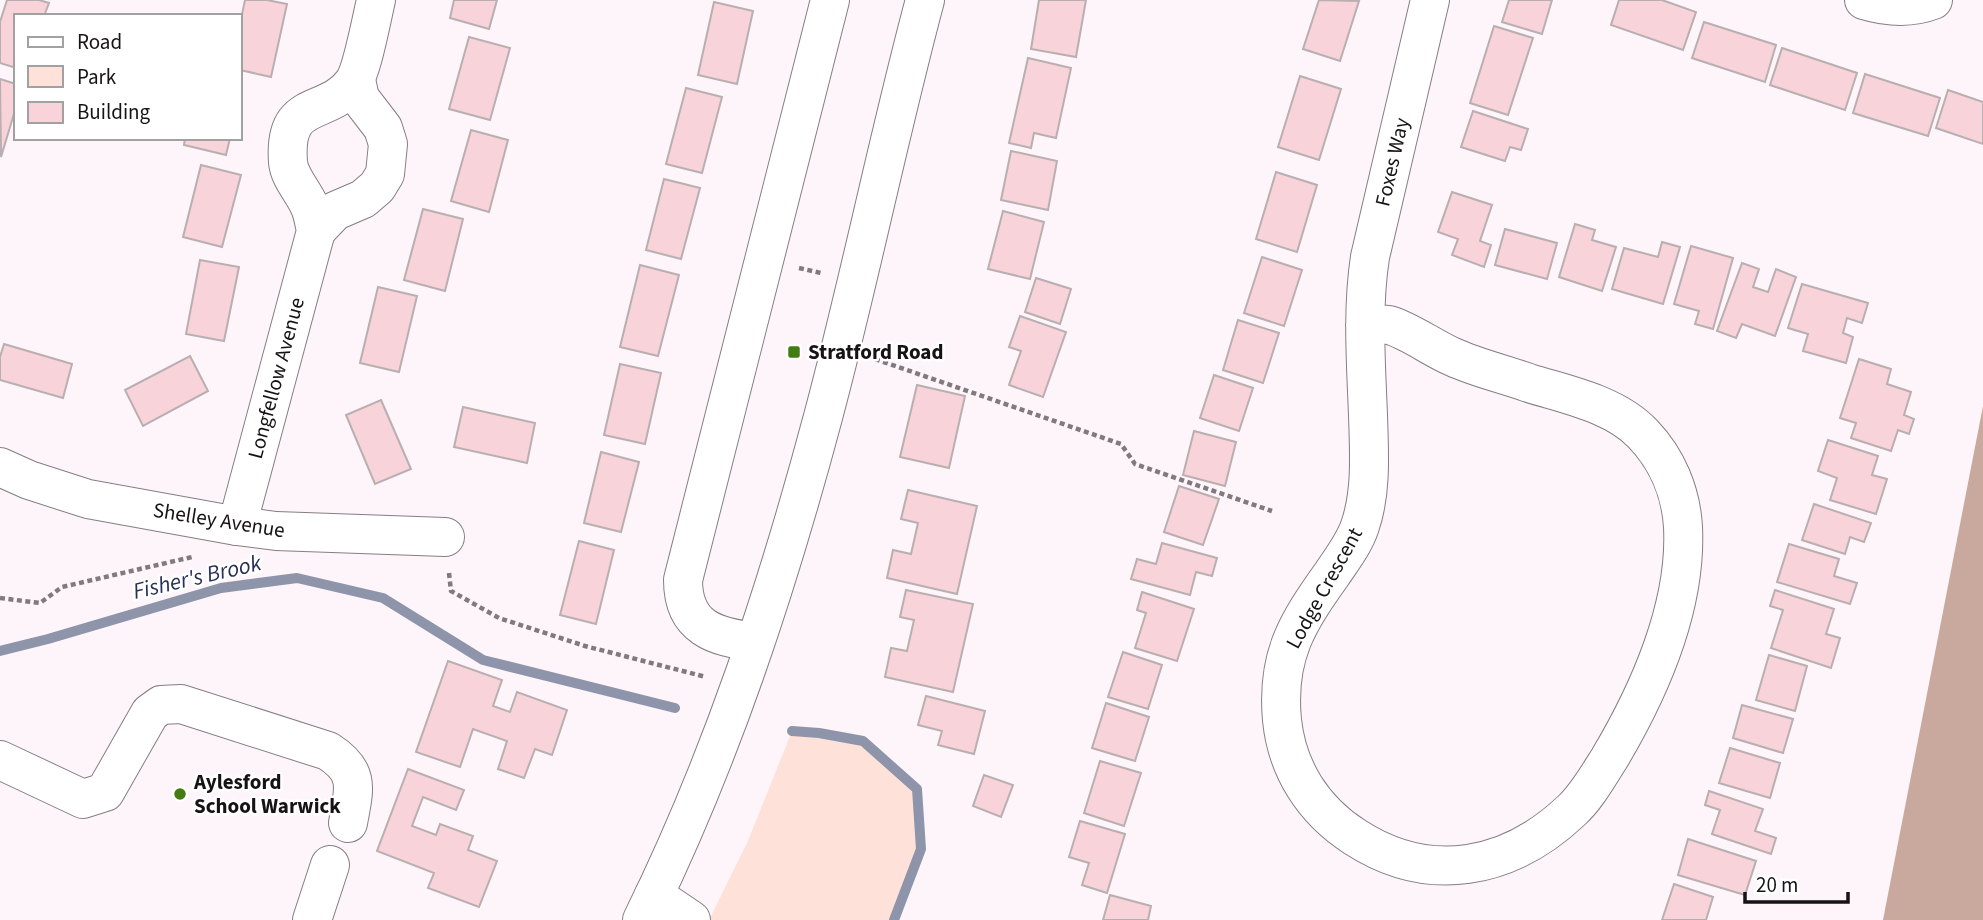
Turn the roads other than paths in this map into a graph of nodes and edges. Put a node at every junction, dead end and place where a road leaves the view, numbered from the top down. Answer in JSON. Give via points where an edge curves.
{"nodes":[{"id":1,"x":376,"y":0,"type":"edge"},
{"id":2,"x":830,"y":0,"type":"edge"},
{"id":3,"x":925,"y":0,"type":"edge"},
{"id":4,"x":1430,"y":0,"type":"edge"},
{"id":5,"x":1864,"y":0,"type":"edge"},
{"id":6,"x":1933,"y":0,"type":"edge"},
{"id":7,"x":356,"y":80,"type":"junction"},
{"id":8,"x":316,"y":230,"type":"junction"},
{"id":9,"x":1365,"y":325,"type":"junction"},
{"id":10,"x":0,"y":467,"type":"edge"},
{"id":11,"x":237,"y":526,"type":"junction"},
{"id":12,"x":445,"y":537,"type":"road end"},
{"id":13,"x":755,"y":642,"type":"junction"},
{"id":14,"x":0,"y":760,"type":"edge"},
{"id":15,"x":348,"y":823,"type":"dead end"},
{"id":16,"x":330,"y":865,"type":"dead end"},
{"id":17,"x":648,"y":908,"type":"edge"},
{"id":18,"x":312,"y":920,"type":"edge"},
{"id":19,"x":691,"y":920,"type":"edge"}],
"edges":[{"from":1,"to":7,"type":"street"},
{"from":2,"to":13,"type":"street","via":[[683,580],[693,618],[726,638]]},
{"from":3,"to":13,"type":"street","via":[[804,482]]},
{"from":4,"to":9,"type":"street","name":"Foxes Way","via":[[1370,257]]},
{"from":5,"to":6,"type":"street","via":[[1885,6]]},
{"from":7,"to":8,"type":"street","via":[[335,100],[310,108],[296,121],[288,139],[288,165],[309,204]]},
{"from":7,"to":8,"type":"street","via":[[360,99],[383,128],[388,144],[385,174],[370,193],[335,211]]},
{"from":8,"to":11,"type":"street","name":"Longfellow Avenue"},
{"from":9,"to":9,"type":"street","name":"Lodge Crescent","via":[[1390,326],[1456,359],[1615,412],[1640,431],[1662,457],[1676,489],[1683,524],[1678,587],[1656,666],[1629,724],[1574,808],[1541,835],[1487,861],[1427,865],[1395,858],[1347,832],[1309,795],[1297,775],[1283,724],[1280,696],[1288,647],[1301,619],[1351,546],[1366,503]]},
{"from":10,"to":11,"type":"street","name":"Shelley Avenue","via":[[88,499]]},
{"from":11,"to":12,"type":"street","name":"Shelley Avenue"},
{"from":13,"to":17,"type":"street","via":[[682,833]]},
{"from":14,"to":15,"type":"street","via":[[83,799],[95,797],[105,792],[150,713],[161,705],[181,704],[328,751],[344,761],[355,788]]},
{"from":16,"to":18,"type":"street"},
{"from":17,"to":19,"type":"street"}]}
